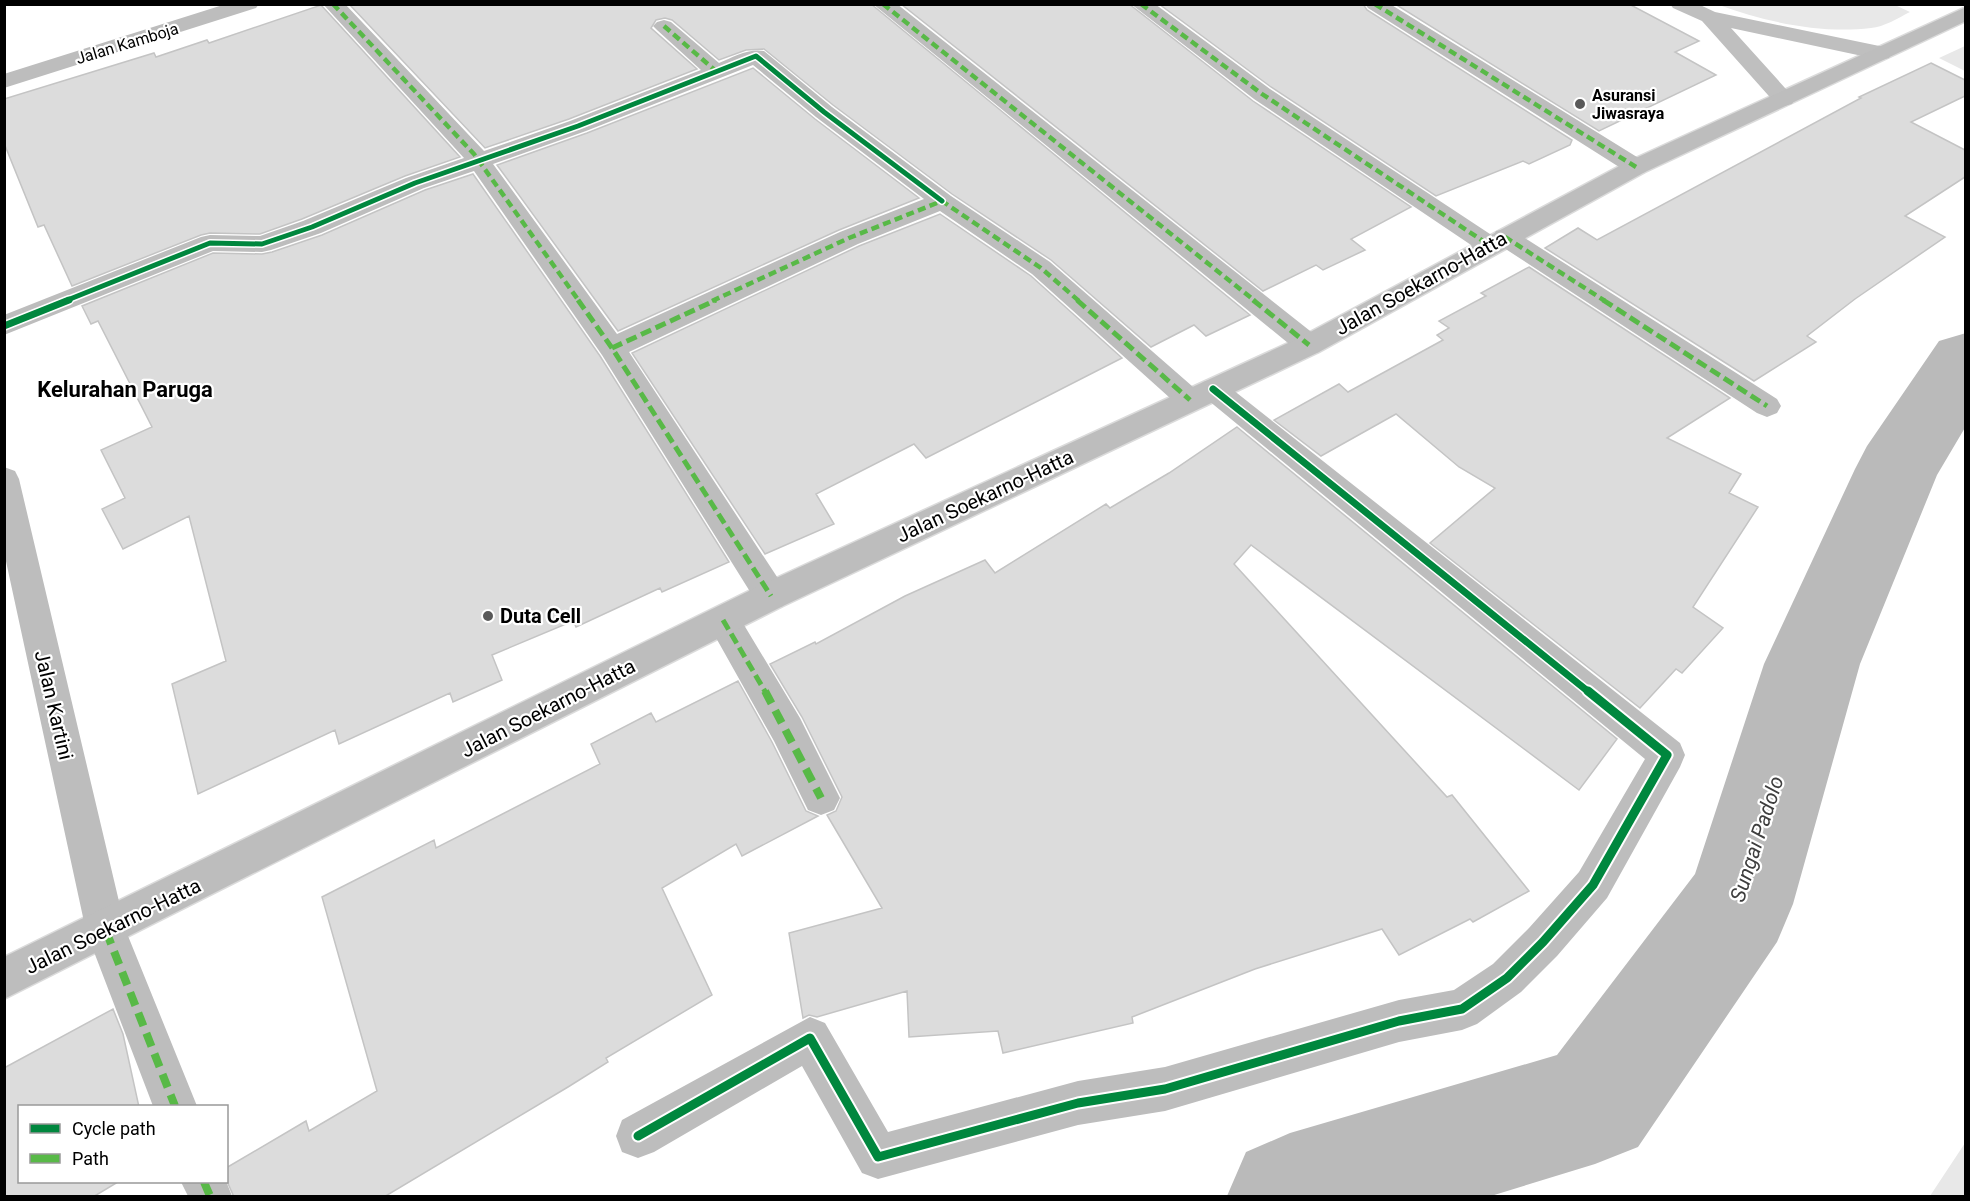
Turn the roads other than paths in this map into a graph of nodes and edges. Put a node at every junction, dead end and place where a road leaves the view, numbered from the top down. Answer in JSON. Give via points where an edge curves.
{"nodes":[{"id":1,"x":249,"y":4,"type":"edge"},
{"id":2,"x":333,"y":4,"type":"edge"},
{"id":3,"x":883,"y":4,"type":"edge"},
{"id":4,"x":1141,"y":4,"type":"edge"},
{"id":5,"x":1375,"y":4,"type":"edge"},
{"id":6,"x":1680,"y":4,"type":"edge"},
{"id":7,"x":1965,"y":13,"type":"edge"},
{"id":8,"x":1709,"y":17,"type":"junction"},
{"id":9,"x":664,"y":26,"type":"dead end"},
{"id":10,"x":1881,"y":53,"type":"junction"},
{"id":11,"x":717,"y":72,"type":"junction"},
{"id":12,"x":4,"y":81,"type":"edge"},
{"id":13,"x":1784,"y":99,"type":"junction"},
{"id":14,"x":478,"y":160,"type":"junction"},
{"id":15,"x":1636,"y":167,"type":"junction"},
{"id":16,"x":942,"y":201,"type":"junction"},
{"id":17,"x":1497,"y":241,"type":"junction"},
{"id":18,"x":4,"y":326,"type":"edge"},
{"id":19,"x":1309,"y":345,"type":"junction"},
{"id":20,"x":612,"y":348,"type":"junction"},
{"id":21,"x":1202,"y":395,"type":"junction"},
{"id":22,"x":1767,"y":406,"type":"dead end"},
{"id":23,"x":4,"y":479,"type":"edge"},
{"id":24,"x":7,"y":513,"type":"edge"},
{"id":25,"x":771,"y":596,"type":"junction"},
{"id":26,"x":723,"y":620,"type":"junction"},
{"id":27,"x":821,"y":798,"type":"dead end"},
{"id":28,"x":106,"y":931,"type":"junction"},
{"id":29,"x":4,"y":979,"type":"edge"},
{"id":30,"x":173,"y":1105,"type":"edge"},
{"id":31,"x":638,"y":1136,"type":"dead end"},
{"id":32,"x":204,"y":1183,"type":"edge"},
{"id":33,"x":210,"y":1197,"type":"edge"}],
"edges":[{"from":1,"to":12,"type":"main road","name":"Jalan Kamboja"},
{"from":2,"to":14,"type":"main road"},
{"from":3,"to":19,"type":"main road"},
{"from":4,"to":17,"type":"main road","via":[[1262,94]]},
{"from":5,"to":15,"type":"main road"},
{"from":6,"to":8,"type":"main road"},
{"from":7,"to":10,"type":"main road","name":"Jalan Soekarno-Hatta"},
{"from":8,"to":10,"type":"main road"},
{"from":8,"to":13,"type":"main road"},
{"from":9,"to":11,"type":"main road"},
{"from":10,"to":13,"type":"main road","name":"Jalan Soekarno-Hatta"},
{"from":11,"to":14,"type":"main road"},
{"from":11,"to":16,"type":"main road","via":[[756,56]]},
{"from":13,"to":15,"type":"main road","name":"Jalan Soekarno-Hatta"},
{"from":14,"to":18,"type":"main road","via":[[262,244],[210,243]]},
{"from":14,"to":20,"type":"main road"},
{"from":15,"to":17,"type":"main road","name":"Jalan Soekarno-Hatta"},
{"from":16,"to":20,"type":"main road","via":[[849,238]]},
{"from":16,"to":21,"type":"main road","via":[[1041,268]]},
{"from":17,"to":19,"type":"main road","name":"Jalan Soekarno-Hatta"},
{"from":17,"to":22,"type":"main road"},
{"from":19,"to":21,"type":"main road","name":"Jalan Soekarno-Hatta"},
{"from":20,"to":25,"type":"main road"},
{"from":21,"to":25,"type":"main road","name":"Jalan Soekarno-Hatta"},
{"from":21,"to":31,"type":"main road","via":[[1667,755],[1593,885],[1507,978],[1462,1010],[1398,1021],[1164,1089],[1078,1104],[878,1157],[810,1038]]},
{"from":23,"to":24,"type":"main road","name":"Jalan Kartini"},
{"from":24,"to":28,"type":"main road","name":"Jalan Kartini"},
{"from":25,"to":26,"type":"main road","name":"Jalan Soekarno-Hatta"},
{"from":26,"to":27,"type":"main road"},
{"from":26,"to":28,"type":"main road","name":"Jalan Soekarno-Hatta"},
{"from":28,"to":29,"type":"main road","name":"Jalan Soekarno-Hatta"},
{"from":28,"to":30,"type":"main road","name":"Jalan Kartini"},
{"from":32,"to":33,"type":"main road"}]}
